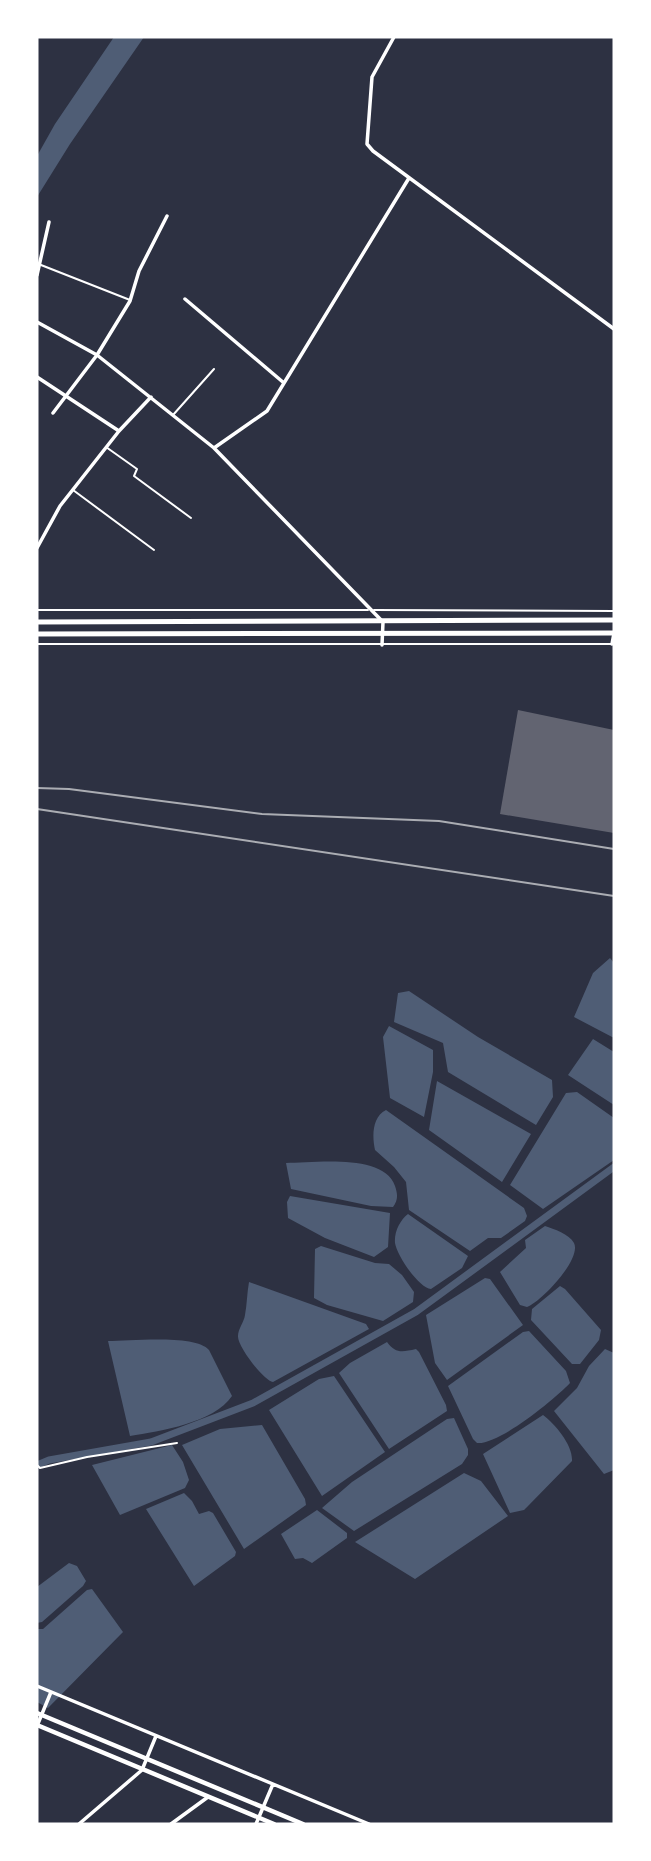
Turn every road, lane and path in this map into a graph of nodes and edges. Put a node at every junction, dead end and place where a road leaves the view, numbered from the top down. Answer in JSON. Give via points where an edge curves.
{"nodes":[{"id":1,"x":394,"y":37,"type":"edge"},
{"id":2,"x":410,"y":177,"type":"junction"},
{"id":3,"x":167,"y":215,"type":"dead end"},
{"id":4,"x":49,"y":222,"type":"dead end"},
{"id":5,"x":40,"y":264,"type":"junction"},
{"id":6,"x":37,"y":275,"type":"edge"},
{"id":7,"x":185,"y":299,"type":"dead end"},
{"id":8,"x":130,"y":300,"type":"junction"},
{"id":9,"x":37,"y":322,"type":"edge"},
{"id":10,"x":614,"y":329,"type":"edge"},
{"id":11,"x":97,"y":355,"type":"junction"},
{"id":12,"x":214,"y":369,"type":"dead end"},
{"id":13,"x":37,"y":377,"type":"edge"},
{"id":14,"x":284,"y":383,"type":"junction"},
{"id":15,"x":64,"y":396,"type":"junction"},
{"id":16,"x":151,"y":397,"type":"junction"},
{"id":17,"x":53,"y":413,"type":"dead end"},
{"id":18,"x":173,"y":415,"type":"junction"},
{"id":19,"x":119,"y":430,"type":"junction"},
{"id":20,"x":106,"y":447,"type":"junction"},
{"id":21,"x":214,"y":448,"type":"junction"},
{"id":22,"x":73,"y":489,"type":"junction"},
{"id":23,"x":191,"y":518,"type":"dead end"},
{"id":24,"x":37,"y":548,"type":"edge"},
{"id":25,"x":154,"y":550,"type":"dead end"},
{"id":26,"x":37,"y":610,"type":"edge"},
{"id":27,"x":372,"y":610,"type":"junction"},
{"id":28,"x":614,"y":611,"type":"edge"},
{"id":29,"x":614,"y":620,"type":"edge"},
{"id":30,"x":37,"y":622,"type":"edge"},
{"id":31,"x":383,"y":622,"type":"junction"},
{"id":32,"x":614,"y":633,"type":"edge"},
{"id":33,"x":37,"y":634,"type":"edge"},
{"id":34,"x":383,"y":634,"type":"junction"},
{"id":35,"x":613,"y":643,"type":"edge"},
{"id":36,"x":37,"y":644,"type":"edge"},
{"id":37,"x":382,"y":645,"type":"junction"},
{"id":38,"x":177,"y":1443,"type":"dead end"},
{"id":39,"x":37,"y":1465,"type":"edge"},
{"id":40,"x":37,"y":1686,"type":"edge"},
{"id":41,"x":51,"y":1692,"type":"junction"},
{"id":42,"x":39,"y":1714,"type":"edge"},
{"id":43,"x":37,"y":1725,"type":"edge"},
{"id":44,"x":156,"y":1736,"type":"junction"},
{"id":45,"x":147,"y":1758,"type":"junction"},
{"id":46,"x":142,"y":1770,"type":"junction"},
{"id":47,"x":273,"y":1784,"type":"junction"},
{"id":48,"x":208,"y":1797,"type":"junction"},
{"id":49,"x":264,"y":1808,"type":"junction"},
{"id":50,"x":259,"y":1818,"type":"junction"},
{"id":51,"x":79,"y":1824,"type":"edge"},
{"id":52,"x":171,"y":1824,"type":"edge"},
{"id":53,"x":256,"y":1824,"type":"edge"},
{"id":54,"x":274,"y":1824,"type":"edge"},
{"id":55,"x":303,"y":1824,"type":"edge"},
{"id":56,"x":369,"y":1824,"type":"edge"}],
"edges":[{"from":1,"to":2,"type":"street","via":[[372,77],[367,144]]},
{"from":2,"to":10,"type":"street"},
{"from":2,"to":14,"type":"street"},
{"from":3,"to":8,"type":"street"},
{"from":4,"to":5,"type":"street"},
{"from":5,"to":6,"type":"street"},
{"from":5,"to":8,"type":"lane"},
{"from":7,"to":14,"type":"street"},
{"from":8,"to":11,"type":"street"},
{"from":9,"to":11,"type":"street"},
{"from":11,"to":15,"type":"street"},
{"from":11,"to":16,"type":"street"},
{"from":12,"to":18,"type":"lane"},
{"from":13,"to":15,"type":"street"},
{"from":14,"to":21,"type":"street","via":[[267,411]]},
{"from":15,"to":17,"type":"street"},
{"from":15,"to":19,"type":"street"},
{"from":16,"to":18,"type":"street"},
{"from":16,"to":19,"type":"street"},
{"from":18,"to":21,"type":"street"},
{"from":19,"to":20,"type":"street"},
{"from":20,"to":22,"type":"street"},
{"from":20,"to":23,"type":"lane","via":[[137,469],[134,476]]},
{"from":21,"to":27,"type":"street"},
{"from":22,"to":24,"type":"street"},
{"from":22,"to":25,"type":"lane"},
{"from":26,"to":27,"type":"lane"},
{"from":27,"to":28,"type":"lane"},
{"from":27,"to":31,"type":"street"},
{"from":29,"to":31,"type":"main road"},
{"from":30,"to":31,"type":"main road"},
{"from":31,"to":34,"type":"street"},
{"from":32,"to":34,"type":"main road"},
{"from":32,"to":35,"type":"street"},
{"from":33,"to":34,"type":"main road"},
{"from":34,"to":37,"type":"street"},
{"from":35,"to":37,"type":"lane"},
{"from":36,"to":37,"type":"lane"},
{"from":38,"to":39,"type":"lane"},
{"from":40,"to":41,"type":"street"},
{"from":41,"to":42,"type":"street"},
{"from":41,"to":44,"type":"street"},
{"from":42,"to":43,"type":"street"},
{"from":42,"to":45,"type":"street"},
{"from":43,"to":46,"type":"street"},
{"from":44,"to":45,"type":"street"},
{"from":44,"to":47,"type":"street"},
{"from":45,"to":46,"type":"street"},
{"from":45,"to":49,"type":"street"},
{"from":46,"to":48,"type":"street"},
{"from":46,"to":51,"type":"street"},
{"from":47,"to":49,"type":"street"},
{"from":47,"to":56,"type":"street"},
{"from":48,"to":50,"type":"street"},
{"from":48,"to":52,"type":"street"},
{"from":49,"to":50,"type":"street"},
{"from":49,"to":55,"type":"street"},
{"from":50,"to":53,"type":"street"},
{"from":50,"to":54,"type":"street"}]}
